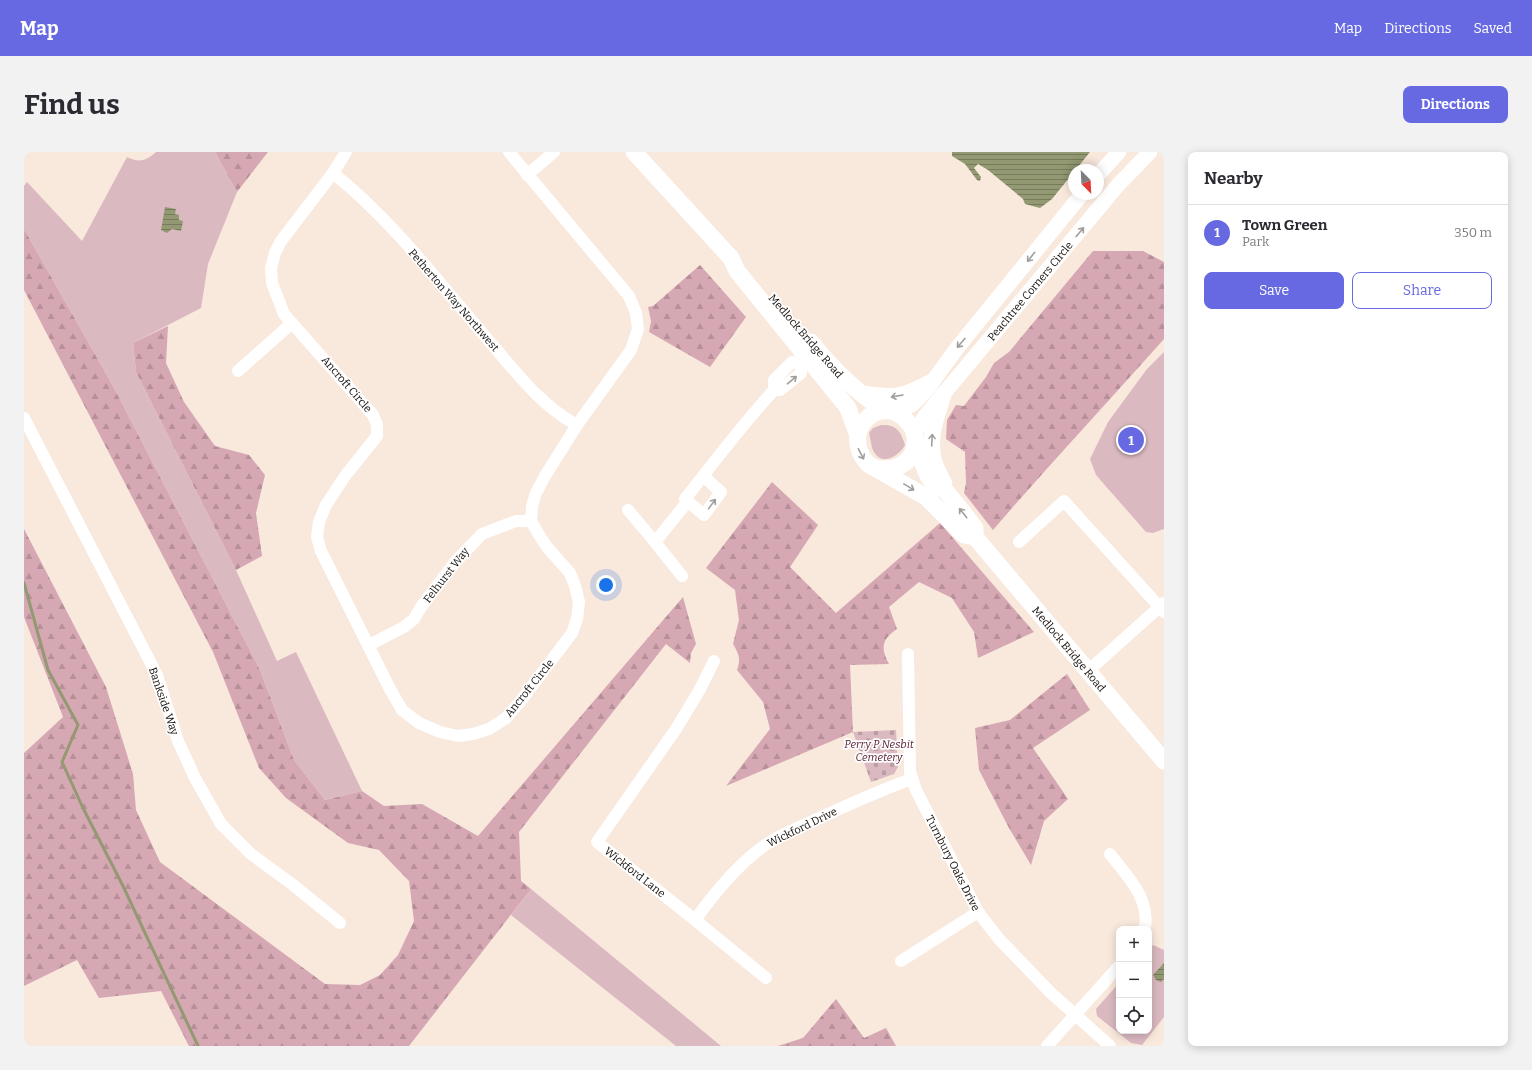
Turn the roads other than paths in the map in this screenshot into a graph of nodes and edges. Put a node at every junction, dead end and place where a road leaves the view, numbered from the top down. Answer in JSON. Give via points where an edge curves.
{"nodes":[{"id":1,"x":346,"y":152,"type":"edge"},
{"id":2,"x":509,"y":152,"type":"edge"},
{"id":3,"x":554,"y":152,"type":"edge"},
{"id":4,"x":634,"y":152,"type":"edge"},
{"id":5,"x":1118,"y":152,"type":"edge"},
{"id":6,"x":1150,"y":152,"type":"edge"},
{"id":7,"x":1104,"y":167,"type":"edge"},
{"id":8,"x":333,"y":173,"type":"junction"},
{"id":9,"x":527,"y":175,"type":"junction"},
{"id":10,"x":1077,"y":200,"type":"edge"},
{"id":11,"x":292,"y":323,"type":"junction"},
{"id":12,"x":808,"y":357,"type":"junction"},
{"id":13,"x":238,"y":371,"type":"dead end"},
{"id":14,"x":938,"y":389,"type":"junction"},
{"id":15,"x":858,"y":393,"type":"junction"},
{"id":16,"x":890,"y":412,"type":"junction"},
{"id":17,"x":24,"y":418,"type":"edge"},
{"id":18,"x":577,"y":425,"type":"junction"},
{"id":19,"x":857,"y":433,"type":"junction"},
{"id":20,"x":915,"y":439,"type":"junction"},
{"id":21,"x":875,"y":468,"type":"junction"},
{"id":22,"x":703,"y":476,"type":"junction"},
{"id":23,"x":945,"y":490,"type":"junction"},
{"id":24,"x":688,"y":501,"type":"junction"},
{"id":25,"x":628,"y":510,"type":"dead end"},
{"id":26,"x":532,"y":521,"type":"junction"},
{"id":27,"x":975,"y":537,"type":"junction"},
{"id":28,"x":655,"y":542,"type":"junction"},
{"id":29,"x":1019,"y":542,"type":"dead end"},
{"id":30,"x":682,"y":576,"type":"dead end"},
{"id":31,"x":1162,"y":607,"type":"edge"},
{"id":32,"x":369,"y":645,"type":"junction"},
{"id":33,"x":908,"y":654,"type":"dead end"},
{"id":34,"x":714,"y":661,"type":"dead end"},
{"id":35,"x":1088,"y":671,"type":"junction"},
{"id":36,"x":1164,"y":761,"type":"edge"},
{"id":37,"x":912,"y":779,"type":"junction"},
{"id":38,"x":1110,"y":854,"type":"dead end"},
{"id":39,"x":978,"y":912,"type":"junction"},
{"id":40,"x":695,"y":920,"type":"junction"},
{"id":41,"x":340,"y":923,"type":"dead end"},
{"id":42,"x":1145,"y":926,"type":"edge"},
{"id":43,"x":901,"y":961,"type":"dead end"},
{"id":44,"x":1116,"y":969,"type":"edge"},
{"id":45,"x":766,"y":978,"type":"dead end"},
{"id":46,"x":1075,"y":1015,"type":"junction"},
{"id":47,"x":1047,"y":1046,"type":"edge"},
{"id":48,"x":1110,"y":1046,"type":"edge"}],
"edges":[{"from":1,"to":8,"type":"street","name":"Ancroft Circle"},
{"from":2,"to":9,"type":"street"},
{"from":3,"to":9,"type":"street"},
{"from":4,"to":12,"type":"main road","name":"Medlock Bridge Road","via":[[731,258],[737,271]]},
{"from":5,"to":7,"type":"street"},
{"from":14,"to":6,"type":"street","name":"Peachtree Corners Circle","one_way":true},
{"from":8,"to":11,"type":"street","name":"Ancroft Circle","via":[[281,241],[275,253],[271,268],[272,283],[284,314]]},
{"from":8,"to":18,"type":"street","name":"Petherton Way Northwest","via":[[358,192],[384,219],[530,388],[562,416]]},
{"from":9,"to":18,"type":"street","via":[[614,276],[629,296],[636,312],[638,329],[631,350]]},
{"from":10,"to":14,"type":"street","name":"Peachtree Corners Circle","one_way":true,"via":[[957,348]]},
{"from":11,"to":13,"type":"street"},
{"from":11,"to":32,"type":"street","name":"Ancroft Circle","via":[[373,415],[377,425],[377,436],[326,505],[317,536],[332,575]]},
{"from":12,"to":15,"type":"main road","name":"Medlock Bridge Road"},
{"from":12,"to":19,"type":"main road","name":"Medlock Bridge Road","via":[[848,408]]},
{"from":12,"to":22,"type":"street","via":[[792,362],[774,380],[774,390]]},
{"from":14,"to":15,"type":"main road","one_way":true,"via":[[891,398]]},
{"from":14,"to":16,"type":"street","name":"Peachtree Corners Circle","via":[[913,404]]},
{"from":14,"to":20,"type":"street","name":"Peachtree Corners Circle"},
{"from":23,"to":14,"type":"main road","one_way":true,"via":[[932,453],[931,438]]},
{"from":15,"to":16,"type":"main road","name":"Medlock Bridge Road"},
{"from":16,"to":19,"type":"main road","via":[[871,416],[860,426]]},
{"from":16,"to":20,"type":"main road","name":"Medlock Bridge Road","via":[[904,418],[910,424]]},
{"from":17,"to":41,"type":"street","name":"Bankside Way","via":[[154,669],[178,741],[221,824],[251,854]]},
{"from":18,"to":26,"type":"street","via":[[536,493],[532,506]]},
{"from":19,"to":21,"type":"main road","name":"Medlock Bridge Road","one_way":true,"via":[[858,450],[868,464]]},
{"from":20,"to":21,"type":"main road","via":[[908,461],[901,466],[884,470]]},
{"from":20,"to":23,"type":"main road","name":"Medlock Bridge Road","via":[[928,476],[936,487]]},
{"from":21,"to":27,"type":"main road","name":"Medlock Bridge Road","one_way":true,"via":[[926,497],[964,535]]},
{"from":22,"to":24,"type":"street","via":[[685,499]]},
{"from":24,"to":22,"type":"street","one_way":true,"via":[[704,515],[721,492]]},
{"from":27,"to":23,"type":"main road","name":"Medlock Bridge Road","one_way":true,"via":[[975,528]]},
{"from":24,"to":28,"type":"street"},
{"from":25,"to":28,"type":"street"},
{"from":26,"to":32,"type":"street","name":"Felhurst Way","via":[[516,521],[482,534],[456,561],[420,607],[414,619]]},
{"from":26,"to":32,"type":"street","name":"Ancroft Circle","via":[[547,547],[570,574],[579,602],[577,619],[572,633],[506,718],[489,729],[458,736],[440,732],[420,723],[402,710]]},
{"from":27,"to":35,"type":"main road","name":"Medlock Bridge Road"},
{"from":28,"to":30,"type":"street"},
{"from":29,"to":31,"type":"street","via":[[1064,501]]},
{"from":31,"to":35,"type":"street"},
{"from":33,"to":37,"type":"street","name":"Turnbury Oaks Drive"},
{"from":34,"to":40,"type":"street","name":"Wickford Lane","via":[[676,729],[597,842]]},
{"from":35,"to":36,"type":"main road","name":"Medlock Bridge Road"},
{"from":37,"to":39,"type":"street","name":"Turnbury Oaks Drive"},
{"from":37,"to":40,"type":"street","name":"Wickford Drive","via":[[774,838],[733,873]]},
{"from":38,"to":42,"type":"street","via":[[1136,887],[1142,899],[1146,914]]},
{"from":39,"to":43,"type":"street"},
{"from":39,"to":46,"type":"street","name":"Turnbury Oaks Drive","via":[[1015,956]]},
{"from":40,"to":45,"type":"street","name":"Wickford Lane"},
{"from":44,"to":46,"type":"street"},
{"from":46,"to":47,"type":"street"},
{"from":46,"to":48,"type":"street","name":"Turnbury Oaks Drive"}]}
